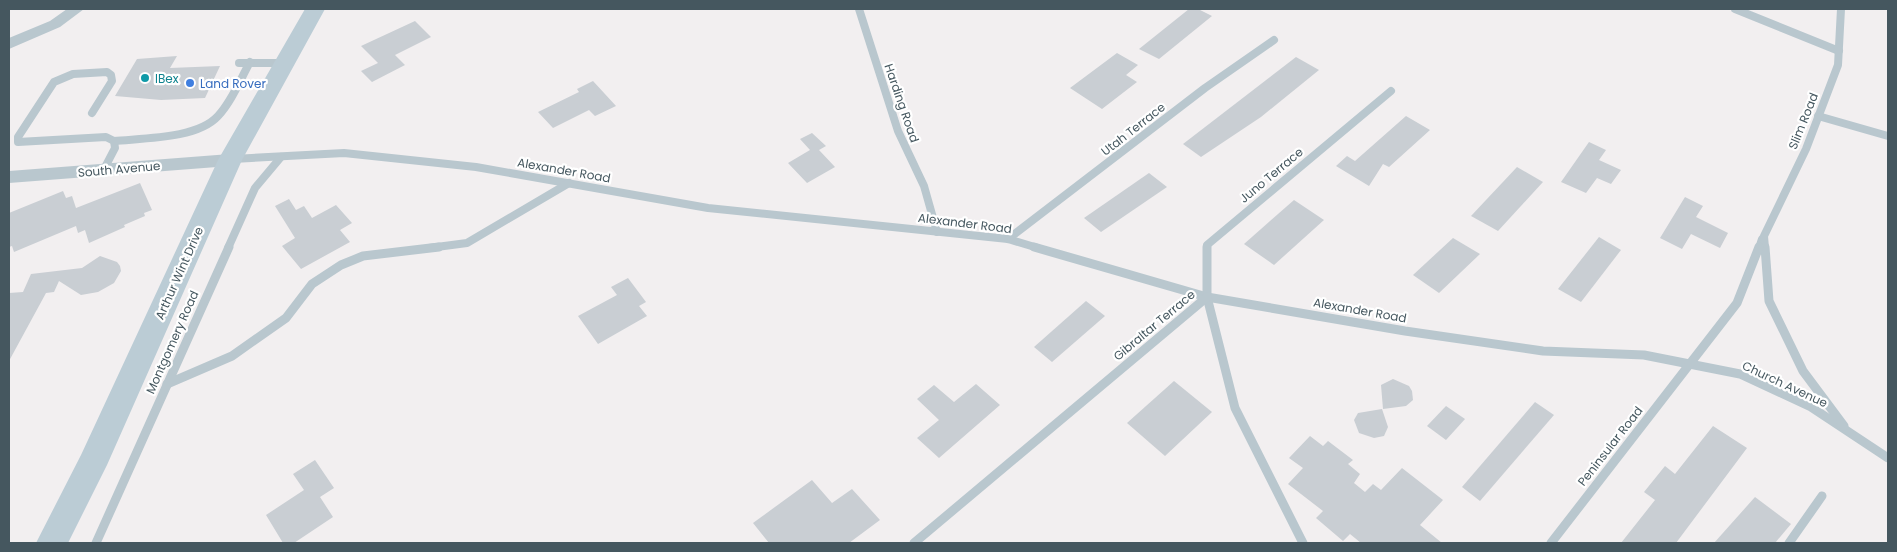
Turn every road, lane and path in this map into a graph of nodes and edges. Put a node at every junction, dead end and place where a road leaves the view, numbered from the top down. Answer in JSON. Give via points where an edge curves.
{"nodes":[{"id":1,"x":77,"y":9,"type":"edge"},
{"id":2,"x":315,"y":9,"type":"edge"},
{"id":3,"x":859,"y":9,"type":"edge"},
{"id":4,"x":1735,"y":9,"type":"edge"},
{"id":5,"x":1841,"y":9,"type":"edge"},
{"id":6,"x":1274,"y":40,"type":"dead end"},
{"id":7,"x":9,"y":44,"type":"edge"},
{"id":8,"x":1839,"y":51,"type":"junction"},
{"id":9,"x":250,"y":62,"type":"junction"},
{"id":10,"x":239,"y":63,"type":"dead end"},
{"id":11,"x":285,"y":63,"type":"junction"},
{"id":12,"x":1391,"y":91,"type":"dead end"},
{"id":13,"x":92,"y":113,"type":"dead end"},
{"id":14,"x":1818,"y":116,"type":"junction"},
{"id":15,"x":1888,"y":136,"type":"edge"},
{"id":16,"x":114,"y":141,"type":"junction"},
{"id":17,"x":281,"y":157,"type":"junction"},
{"id":18,"x":230,"y":160,"type":"junction"},
{"id":19,"x":103,"y":171,"type":"junction"},
{"id":20,"x":9,"y":177,"type":"edge"},
{"id":21,"x":569,"y":183,"type":"junction"},
{"id":22,"x":938,"y":232,"type":"junction"},
{"id":23,"x":1764,"y":236,"type":"junction"},
{"id":24,"x":1008,"y":239,"type":"junction"},
{"id":25,"x":1207,"y":296,"type":"junction"},
{"id":26,"x":1689,"y":364,"type":"junction"},
{"id":27,"x":167,"y":384,"type":"junction"},
{"id":28,"x":1847,"y":431,"type":"junction"},
{"id":29,"x":1888,"y":458,"type":"edge"},
{"id":30,"x":1822,"y":496,"type":"dead end"},
{"id":31,"x":52,"y":543,"type":"edge"},
{"id":32,"x":96,"y":543,"type":"edge"},
{"id":33,"x":914,"y":543,"type":"edge"},
{"id":34,"x":1303,"y":543,"type":"edge"},
{"id":35,"x":1551,"y":543,"type":"edge"},
{"id":36,"x":1789,"y":543,"type":"edge"}],
"edges":[{"from":1,"to":7,"type":"street","via":[[55,24]]},
{"from":2,"to":11,"type":"main road","name":"Arthur Wint Drive"},
{"from":3,"to":22,"type":"lane","name":"Harding Road","via":[[898,131],[924,186]]},
{"from":4,"to":8,"type":"lane"},
{"from":5,"to":8,"type":"lane","name":"Slim Road"},
{"from":6,"to":24,"type":"lane","name":"Utah Terrace","via":[[1205,88]]},
{"from":8,"to":14,"type":"lane","name":"Slim Road","via":[[1838,65]]},
{"from":9,"to":10,"type":"lane"},
{"from":9,"to":11,"type":"lane"},
{"from":9,"to":16,"type":"lane","via":[[217,117],[207,126]]},
{"from":11,"to":18,"type":"main road","name":"Arthur Wint Drive"},
{"from":12,"to":25,"type":"lane","name":"Juno Terrace","via":[[1207,245]]},
{"from":13,"to":16,"type":"lane","via":[[112,81],[111,75],[106,72],[73,73],[62,77],[54,82],[18,137],[18,142],[106,137]]},
{"from":14,"to":15,"type":"lane"},
{"from":14,"to":23,"type":"lane","name":"Slim Road"},
{"from":16,"to":19,"type":"lane","via":[[115,148]]},
{"from":17,"to":18,"type":"lane","name":"Alexander Road"},
{"from":17,"to":21,"type":"lane","name":"Alexander Road","via":[[344,153],[476,166]]},
{"from":17,"to":27,"type":"lane","name":"Montgomery Road","via":[[255,188]]},
{"from":18,"to":19,"type":"street","name":"South Avenue"},
{"from":18,"to":31,"type":"main road","name":"Arthur Wint Drive","via":[[92,465]]},
{"from":19,"to":20,"type":"street","name":"South Avenue"},
{"from":21,"to":22,"type":"lane","name":"Alexander Road","via":[[708,208]]},
{"from":21,"to":27,"type":"lane","via":[[466,243],[363,256],[341,264],[312,284],[286,318],[232,356]]},
{"from":22,"to":24,"type":"lane","name":"Alexander Road"},
{"from":23,"to":26,"type":"lane","name":"Slim Road","via":[[1736,303]]},
{"from":23,"to":28,"type":"lane","via":[[1770,301],[1803,371]]},
{"from":24,"to":25,"type":"lane","name":"Alexander Road"},
{"from":25,"to":26,"type":"lane","name":"Alexander Road","via":[[1534,350],[1644,355]]},
{"from":25,"to":33,"type":"lane","name":"Gibraltar Terrace"},
{"from":25,"to":34,"type":"lane","name":"Gibraltar Terrace","via":[[1235,408]]},
{"from":26,"to":28,"type":"lane","name":"Church Avenue","via":[[1740,374],[1811,407]]},
{"from":26,"to":35,"type":"lane","name":"Peninsular Road"},
{"from":27,"to":32,"type":"lane","name":"Montgomery Road"},
{"from":28,"to":29,"type":"lane","name":"Church Avenue"},
{"from":30,"to":36,"type":"lane"}]}
